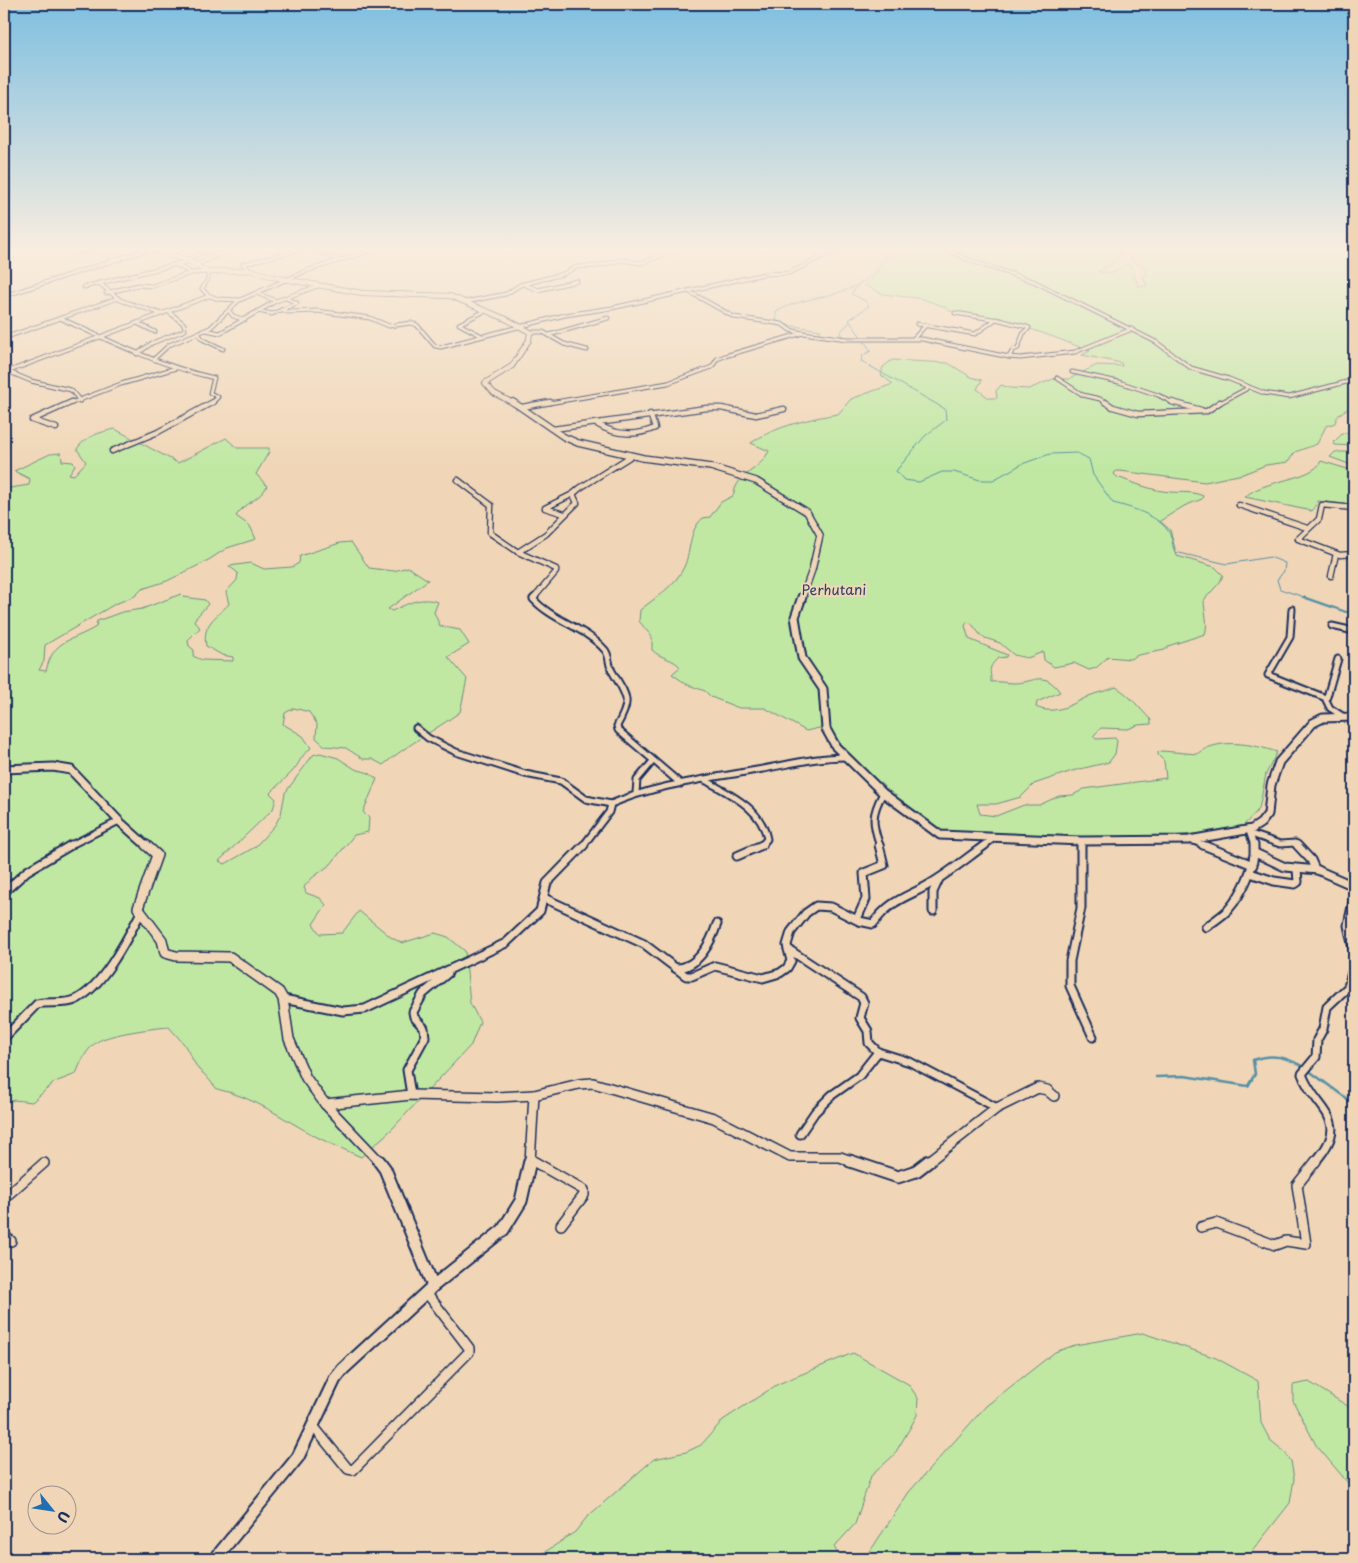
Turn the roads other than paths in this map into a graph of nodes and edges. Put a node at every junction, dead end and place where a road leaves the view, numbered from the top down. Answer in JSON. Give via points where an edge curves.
{"nodes":[{"id":1,"x":50,"y":323,"type":"edge"},
{"id":2,"x":71,"y":323,"type":"edge"},
{"id":3,"x":137,"y":323,"type":"joint"},
{"id":4,"x":183,"y":323,"type":"edge"},
{"id":5,"x":215,"y":323,"type":"edge"},
{"id":6,"x":240,"y":323,"type":"edge"},
{"id":7,"x":380,"y":323,"type":"edge"},
{"id":8,"x":460,"y":323,"type":"edge"},
{"id":9,"x":511,"y":323,"type":"edge"},
{"id":10,"x":533,"y":323,"type":"edge"},
{"id":11,"x":591,"y":323,"type":"edge"},
{"id":12,"x":775,"y":323,"type":"edge"},
{"id":13,"x":990,"y":323,"type":"edge"},
{"id":14,"x":1006,"y":323,"type":"edge"},
{"id":15,"x":1119,"y":323,"type":"edge"},
{"id":16,"x":917,"y":324,"type":"dead end"},
{"id":17,"x":926,"y":325,"type":"junction"},
{"id":18,"x":518,"y":326,"type":"junction"},
{"id":19,"x":1132,"y":329,"type":"junction"},
{"id":20,"x":206,"y":330,"type":"junction"},
{"id":21,"x":155,"y":332,"type":"dead end"},
{"id":22,"x":530,"y":332,"type":"junction"},
{"id":23,"x":803,"y":333,"type":"junction"},
{"id":24,"x":199,"y":334,"type":"junction"},
{"id":25,"x":549,"y":335,"type":"junction"},
{"id":26,"x":100,"y":336,"type":"junction"},
{"id":27,"x":482,"y":336,"type":"junction"},
{"id":28,"x":4,"y":338,"type":"edge"},
{"id":29,"x":914,"y":339,"type":"junction"},
{"id":30,"x":223,"y":349,"type":"dead end"},
{"id":31,"x":587,"y":350,"type":"dead end"},
{"id":32,"x":137,"y":354,"type":"junction"},
{"id":33,"x":1009,"y":356,"type":"junction"},
{"id":34,"x":155,"y":358,"type":"junction"},
{"id":35,"x":176,"y":368,"type":"junction"},
{"id":36,"x":5,"y":372,"type":"edge"},
{"id":37,"x":1072,"y":372,"type":"dead end"},
{"id":38,"x":1057,"y":378,"type":"dead end"},
{"id":39,"x":1354,"y":380,"type":"edge"},
{"id":40,"x":1247,"y":386,"type":"junction"},
{"id":41,"x":80,"y":401,"type":"junction"},
{"id":42,"x":522,"y":406,"type":"junction"},
{"id":43,"x":784,"y":409,"type":"dead end"},
{"id":44,"x":1207,"y":411,"type":"junction"},
{"id":45,"x":650,"y":414,"type":"junction"},
{"id":46,"x":595,"y":423,"type":"junction"},
{"id":47,"x":56,"y":428,"type":"dead end"},
{"id":48,"x":553,"y":429,"type":"junction"},
{"id":49,"x":112,"y":451,"type":"dead end"},
{"id":50,"x":637,"y":457,"type":"junction"},
{"id":51,"x":458,"y":480,"type":"dead end"},
{"id":52,"x":573,"y":494,"type":"junction"},
{"id":53,"x":1239,"y":505,"type":"dead end"},
{"id":54,"x":1354,"y":508,"type":"edge"},
{"id":55,"x":564,"y":514,"type":"junction"},
{"id":56,"x":1307,"y":528,"type":"junction"},
{"id":57,"x":518,"y":552,"type":"junction"},
{"id":58,"x":1336,"y":554,"type":"junction"},
{"id":59,"x":1354,"y":554,"type":"edge"},
{"id":60,"x":1330,"y":576,"type":"dead end"},
{"id":61,"x":1292,"y":609,"type":"dead end"},
{"id":62,"x":1332,"y":626,"type":"dead end"},
{"id":63,"x":1354,"y":631,"type":"edge"},
{"id":64,"x":1338,"y":659,"type":"dead end"},
{"id":65,"x":1326,"y":698,"type":"junction"},
{"id":66,"x":1344,"y":717,"type":"junction"},
{"id":67,"x":1354,"y":717,"type":"edge"},
{"id":68,"x":416,"y":728,"type":"dead end"},
{"id":69,"x":845,"y":757,"type":"junction"},
{"id":70,"x":653,"y":761,"type":"junction"},
{"id":71,"x":4,"y":769,"type":"edge"},
{"id":72,"x":705,"y":780,"type":"junction"},
{"id":73,"x":681,"y":784,"type":"junction"},
{"id":74,"x":636,"y":793,"type":"junction"},
{"id":75,"x":883,"y":794,"type":"junction"},
{"id":76,"x":611,"y":804,"type":"junction"},
{"id":77,"x":119,"y":821,"type":"junction"},
{"id":78,"x":1247,"y":833,"type":"junction"},
{"id":79,"x":997,"y":837,"type":"junction"},
{"id":80,"x":1189,"y":840,"type":"junction"},
{"id":81,"x":1081,"y":842,"type":"junction"},
{"id":82,"x":1255,"y":853,"type":"junction"},
{"id":83,"x":737,"y":856,"type":"dead end"},
{"id":84,"x":1253,"y":865,"type":"junction"},
{"id":85,"x":1297,"y":869,"type":"junction"},
{"id":86,"x":1318,"y":870,"type":"junction"},
{"id":87,"x":1250,"y":873,"type":"junction"},
{"id":88,"x":940,"y":877,"type":"junction"},
{"id":89,"x":1354,"y":886,"type":"edge"},
{"id":90,"x":4,"y":892,"type":"edge"},
{"id":91,"x":1354,"y":897,"type":"edge"},
{"id":92,"x":544,"y":898,"type":"junction"},
{"id":93,"x":933,"y":911,"type":"dead end"},
{"id":94,"x":140,"y":914,"type":"junction"},
{"id":95,"x":857,"y":919,"type":"junction"},
{"id":96,"x":717,"y":924,"type":"dead end"},
{"id":97,"x":1206,"y":927,"type":"dead end"},
{"id":98,"x":788,"y":949,"type":"junction"},
{"id":99,"x":1354,"y":952,"type":"edge"},
{"id":100,"x":462,"y":963,"type":"junction"},
{"id":101,"x":1354,"y":965,"type":"edge"},
{"id":102,"x":673,"y":967,"type":"junction"},
{"id":103,"x":283,"y":999,"type":"junction"},
{"id":104,"x":1093,"y":1037,"type":"dead end"},
{"id":105,"x":4,"y":1038,"type":"edge"},
{"id":106,"x":878,"y":1052,"type":"junction"},
{"id":107,"x":412,"y":1094,"type":"junction"},
{"id":108,"x":534,"y":1095,"type":"junction"},
{"id":109,"x":1054,"y":1096,"type":"dead end"},
{"id":110,"x":325,"y":1104,"type":"junction"},
{"id":111,"x":997,"y":1108,"type":"junction"},
{"id":112,"x":800,"y":1134,"type":"dead end"},
{"id":113,"x":532,"y":1160,"type":"junction"},
{"id":114,"x":44,"y":1163,"type":"dead end"},
{"id":115,"x":4,"y":1198,"type":"edge"},
{"id":116,"x":561,"y":1224,"type":"dead end"},
{"id":117,"x":1201,"y":1226,"type":"dead end"},
{"id":118,"x":430,"y":1289,"type":"junction"},
{"id":119,"x":314,"y":1426,"type":"junction"},
{"id":120,"x":215,"y":1559,"type":"edge"}],
"edges":[{"from":1,"to":28,"type":"street"},
{"from":2,"to":26,"type":"street"},
{"from":3,"to":21,"type":"street"},
{"from":3,"to":26,"type":"street"},
{"from":4,"to":32,"type":"street","via":[[185,330],[152,343]]},
{"from":5,"to":20,"type":"street"},
{"from":6,"to":20,"type":"street","via":[[219,334]]},
{"from":7,"to":27,"type":"street","via":[[387,326],[413,323],[437,347]]},
{"from":8,"to":27,"type":"street"},
{"from":9,"to":18,"type":"street"},
{"from":10,"to":18,"type":"street"},
{"from":11,"to":25,"type":"street"},
{"from":12,"to":23,"type":"street"},
{"from":13,"to":17,"type":"street","via":[[977,334]]},
{"from":14,"to":33,"type":"street","via":[[1029,328],[1018,348]]},
{"from":15,"to":19,"type":"street"},
{"from":16,"to":17,"type":"street"},
{"from":17,"to":29,"type":"street"},
{"from":18,"to":22,"type":"street"},
{"from":18,"to":27,"type":"street"},
{"from":19,"to":33,"type":"street","via":[[1069,353],[1041,357]]},
{"from":19,"to":40,"type":"street","via":[[1191,368]]},
{"from":20,"to":24,"type":"street"},
{"from":22,"to":25,"type":"street"},
{"from":22,"to":42,"type":"street","via":[[529,340],[512,366],[485,383],[494,393]]},
{"from":23,"to":29,"type":"street","via":[[864,340]]},
{"from":23,"to":42,"type":"street","via":[[725,356],[717,359],[712,367],[668,383]]},
{"from":24,"to":30,"type":"street","via":[[202,340]]},
{"from":24,"to":34,"type":"street","via":[[166,347]]},
{"from":25,"to":31,"type":"street","via":[[564,344]]},
{"from":26,"to":32,"type":"street"},
{"from":26,"to":36,"type":"street"},
{"from":29,"to":33,"type":"street"},
{"from":32,"to":34,"type":"street"},
{"from":34,"to":35,"type":"street"},
{"from":35,"to":41,"type":"street"},
{"from":35,"to":49,"type":"street","via":[[214,378],[210,393],[218,400],[158,432]]},
{"from":36,"to":41,"type":"street","via":[[71,390]]},
{"from":37,"to":44,"type":"street","via":[[1120,382],[1158,394],[1179,405]]},
{"from":38,"to":44,"type":"street","via":[[1083,395],[1136,414]]},
{"from":39,"to":40,"type":"street","via":[[1284,397]]},
{"from":40,"to":44,"type":"street"},
{"from":41,"to":47,"type":"street","via":[[32,420]]},
{"from":42,"to":48,"type":"street"},
{"from":43,"to":45,"type":"street","via":[[758,415],[711,408]]},
{"from":45,"to":46,"type":"street"},
{"from":45,"to":46,"type":"street","via":[[655,428],[632,436],[600,428]]},
{"from":46,"to":48,"type":"street"},
{"from":48,"to":50,"type":"street","via":[[578,443]]},
{"from":50,"to":52,"type":"street","via":[[586,481]]},
{"from":50,"to":69,"type":"street","via":[[711,467],[756,481],[804,510],[819,530],[813,567],[795,612],[795,621],[802,658],[823,689],[826,729]]},
{"from":51,"to":57,"type":"street","via":[[489,503],[492,507],[490,532]]},
{"from":52,"to":55,"type":"street","via":[[578,502]]},
{"from":52,"to":55,"type":"street","via":[[545,508]]},
{"from":53,"to":56,"type":"street"},
{"from":54,"to":56,"type":"street","via":[[1322,505],[1319,519]]},
{"from":55,"to":57,"type":"street","via":[[546,534]]},
{"from":56,"to":58,"type":"street","via":[[1298,539]]},
{"from":57,"to":70,"type":"street","via":[[556,569],[533,599],[549,613],[583,631],[606,651],[610,669],[628,701],[618,730]]},
{"from":58,"to":59,"type":"street"},
{"from":58,"to":60,"type":"street"},
{"from":61,"to":65,"type":"street","via":[[1290,637],[1268,675]]},
{"from":62,"to":63,"type":"street"},
{"from":64,"to":65,"type":"street"},
{"from":65,"to":66,"type":"street","via":[[1330,708]]},
{"from":66,"to":67,"type":"street"},
{"from":66,"to":78,"type":"street","via":[[1315,721],[1281,759],[1271,785],[1265,818]]},
{"from":68,"to":76,"type":"street","via":[[456,752],[526,774],[561,781],[586,799]]},
{"from":69,"to":72,"type":"street","via":[[807,758]]},
{"from":69,"to":75,"type":"street"},
{"from":70,"to":73,"type":"street"},
{"from":70,"to":74,"type":"street","via":[[637,780]]},
{"from":71,"to":77,"type":"street","via":[[52,767],[71,770]]},
{"from":72,"to":73,"type":"street"},
{"from":72,"to":83,"type":"street","via":[[746,803],[766,833],[764,844]]},
{"from":73,"to":74,"type":"street"},
{"from":74,"to":76,"type":"street"},
{"from":75,"to":79,"type":"street","via":[[940,834],[951,838]]},
{"from":75,"to":95,"type":"street","via":[[874,809],[873,827],[884,865],[864,874],[866,899]]},
{"from":76,"to":92,"type":"street","via":[[578,853],[548,881]]},
{"from":77,"to":90,"type":"street","via":[[36,866]]},
{"from":77,"to":94,"type":"street","via":[[156,855],[139,902]]},
{"from":78,"to":80,"type":"street"},
{"from":78,"to":82,"type":"street"},
{"from":78,"to":86,"type":"street","via":[[1280,844],[1295,844]]},
{"from":79,"to":81,"type":"street"},
{"from":79,"to":88,"type":"street"},
{"from":80,"to":81,"type":"street"},
{"from":80,"to":84,"type":"street"},
{"from":81,"to":104,"type":"street","via":[[1081,908],[1070,961],[1070,986]]},
{"from":82,"to":84,"type":"street"},
{"from":82,"to":85,"type":"street","via":[[1271,863]]},
{"from":84,"to":87,"type":"street"},
{"from":85,"to":86,"type":"street"},
{"from":85,"to":87,"type":"street","via":[[1298,882],[1295,884]]},
{"from":86,"to":89,"type":"street"},
{"from":87,"to":97,"type":"street","via":[[1228,910]]},
{"from":88,"to":93,"type":"street","via":[[933,892]]},
{"from":88,"to":95,"type":"street","via":[[898,899],[873,924]]},
{"from":91,"to":99,"type":"street","via":[[1346,925]]},
{"from":92,"to":100,"type":"street","via":[[540,912],[513,938]]},
{"from":92,"to":102,"type":"street","via":[[644,944]]},
{"from":94,"to":103,"type":"street","via":[[162,940],[168,955],[230,956],[274,987]]},
{"from":94,"to":105,"type":"street","via":[[110,962],[84,994],[74,1001],[37,1004]]},
{"from":95,"to":98,"type":"street","via":[[825,906],[815,906],[792,929],[787,940]]},
{"from":96,"to":102,"type":"street","via":[[704,954],[684,967]]},
{"from":98,"to":102,"type":"street","via":[[792,959],[790,963],[778,974],[763,978],[715,966],[688,977]]},
{"from":98,"to":106,"type":"street","via":[[861,997],[864,1003],[860,1018],[868,1031],[869,1043]]},
{"from":100,"to":103,"type":"street","via":[[384,1002],[357,1011],[334,1010]]},
{"from":100,"to":107,"type":"street","via":[[438,979],[423,994],[413,1012],[426,1032],[406,1069],[407,1085]]},
{"from":101,"to":117,"type":"street","via":[[1348,987],[1327,1007],[1323,1029],[1317,1040],[1316,1057],[1305,1068],[1302,1077],[1326,1110],[1332,1126],[1327,1146],[1297,1185],[1306,1244],[1286,1241],[1275,1245],[1216,1223]]},
{"from":103,"to":110,"type":"street","via":[[287,1030],[295,1055],[306,1078]]},
{"from":106,"to":111,"type":"street","via":[[910,1062]]},
{"from":106,"to":112,"type":"street","via":[[853,1081],[815,1112]]},
{"from":107,"to":108,"type":"street"},
{"from":107,"to":110,"type":"street"},
{"from":108,"to":111,"type":"street","via":[[593,1083],[714,1118],[790,1156],[840,1157],[898,1177],[916,1171]]},
{"from":108,"to":113,"type":"street"},
{"from":109,"to":111,"type":"street","via":[[1038,1088]]},
{"from":110,"to":118,"type":"street","via":[[385,1169]]},
{"from":113,"to":116,"type":"street","via":[[584,1190],[584,1195]]},
{"from":113,"to":118,"type":"street","via":[[516,1212],[508,1224]]},
{"from":114,"to":115,"type":"street"},
{"from":118,"to":119,"type":"street","via":[[342,1369]]},
{"from":118,"to":119,"type":"street","via":[[469,1352],[353,1470],[348,1469]]},
{"from":119,"to":120,"type":"street","via":[[287,1472]]}]}
